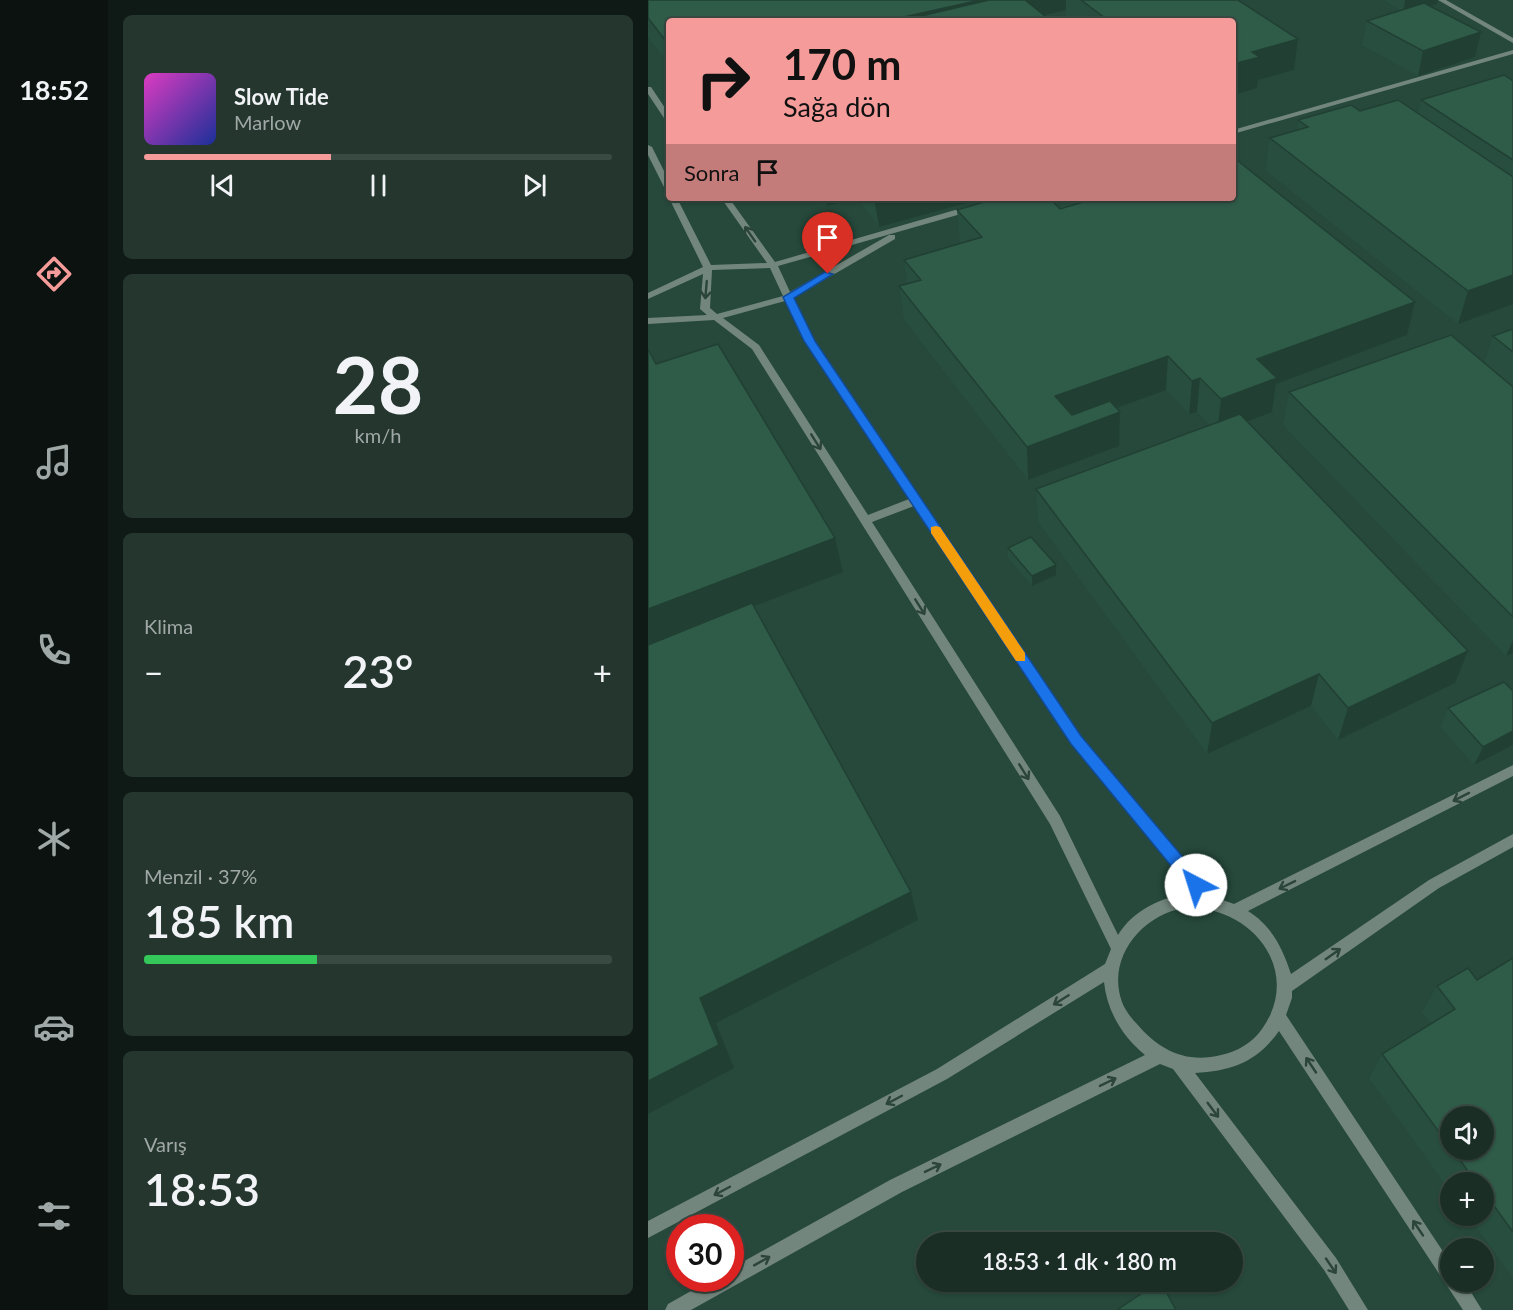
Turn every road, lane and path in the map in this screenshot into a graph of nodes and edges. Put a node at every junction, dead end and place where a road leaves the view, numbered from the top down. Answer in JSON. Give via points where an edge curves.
{"nodes":[{"id":1,"x":1441,"y":0,"type":"edge"},
{"id":2,"x":1513,"y":41,"type":"edge"},
{"id":3,"x":1513,"y":51,"type":"edge"},
{"id":4,"x":648,"y":89,"type":"edge"},
{"id":5,"x":666,"y":115,"type":"edge"},
{"id":6,"x":1236,"y":131,"type":"edge"},
{"id":7,"x":648,"y":147,"type":"edge"},
{"id":8,"x":666,"y":183,"type":"edge"},
{"id":9,"x":674,"y":201,"type":"edge"},
{"id":10,"x":727,"y":201,"type":"edge"},
{"id":11,"x":985,"y":204,"type":"edge"},
{"id":12,"x":909,"y":227,"type":"junction"},
{"id":13,"x":772,"y":265,"type":"junction"},
{"id":14,"x":708,"y":268,"type":"junction"},
{"id":15,"x":648,"y":296,"type":"edge"},
{"id":16,"x":788,"y":297,"type":"junction"},
{"id":17,"x":716,"y":317,"type":"junction"},
{"id":18,"x":648,"y":321,"type":"edge"},
{"id":19,"x":916,"y":501,"type":"junction"},
{"id":20,"x":865,"y":520,"type":"junction"},
{"id":21,"x":1513,"y":770,"type":"edge"},
{"id":22,"x":1513,"y":840,"type":"edge"},
{"id":23,"x":1212,"y":903,"type":"junction"},
{"id":24,"x":1235,"y":910,"type":"junction"},
{"id":25,"x":1117,"y":947,"type":"junction"},
{"id":26,"x":1111,"y":969,"type":"junction"},
{"id":27,"x":1285,"y":987,"type":"junction"},
{"id":28,"x":1278,"y":1016,"type":"junction"},
{"id":29,"x":1161,"y":1055,"type":"junction"},
{"id":30,"x":1178,"y":1063,"type":"junction"},
{"id":31,"x":648,"y":1230,"type":"edge"},
{"id":32,"x":1440,"y":1261,"type":"edge"},
{"id":33,"x":1461,"y":1292,"type":"edge"},
{"id":34,"x":674,"y":1310,"type":"edge"},
{"id":35,"x":1359,"y":1310,"type":"edge"},
{"id":36,"x":1473,"y":1310,"type":"edge"}],
"edges":[{"from":1,"to":2,"type":"street"},
{"from":3,"to":6,"type":"street"},
{"from":4,"to":5,"type":"street"},
{"from":7,"to":8,"type":"street"},
{"from":9,"to":14,"type":"street"},
{"from":13,"to":10,"type":"street","one_way":true},
{"from":11,"to":12,"type":"street"},
{"from":12,"to":13,"type":"street"},
{"from":12,"to":16,"type":"street"},
{"from":13,"to":14,"type":"street"},
{"from":13,"to":16,"type":"street"},
{"from":14,"to":15,"type":"street"},
{"from":14,"to":17,"type":"street","one_way":true,"via":[[705,309]]},
{"from":16,"to":17,"type":"street"},
{"from":16,"to":19,"type":"street","via":[[809,341]]},
{"from":17,"to":18,"type":"street"},
{"from":17,"to":20,"type":"street","one_way":true,"via":[[756,347]]},
{"from":19,"to":20,"type":"street"},
{"from":19,"to":23,"type":"street","via":[[1076,740]]},
{"from":20,"to":25,"type":"street","one_way":true,"via":[[1055,820]]},
{"from":21,"to":24,"type":"street","one_way":true},
{"from":27,"to":22,"type":"street","one_way":true,"via":[[1434,884]]},
{"from":23,"to":24,"type":"street"},
{"from":23,"to":25,"type":"street","via":[[1182,901],[1164,906],[1133,924]]},
{"from":24,"to":27,"type":"street","via":[[1259,927],[1276,951]]},
{"from":25,"to":26,"type":"street"},
{"from":26,"to":29,"type":"street","via":[[1113,998],[1119,1014],[1149,1049]]},
{"from":26,"to":31,"type":"street","one_way":true,"via":[[942,1074]]},
{"from":27,"to":28,"type":"street","via":[[1285,1001]]},
{"from":28,"to":30,"type":"street","via":[[1268,1039],[1242,1058],[1212,1066]]},
{"from":32,"to":28,"type":"street","one_way":true},
{"from":29,"to":30,"type":"street"},
{"from":34,"to":29,"type":"street","one_way":true,"via":[[896,1186]]},
{"from":30,"to":35,"type":"street","one_way":true,"via":[[1330,1264]]},
{"from":33,"to":36,"type":"street"}]}
